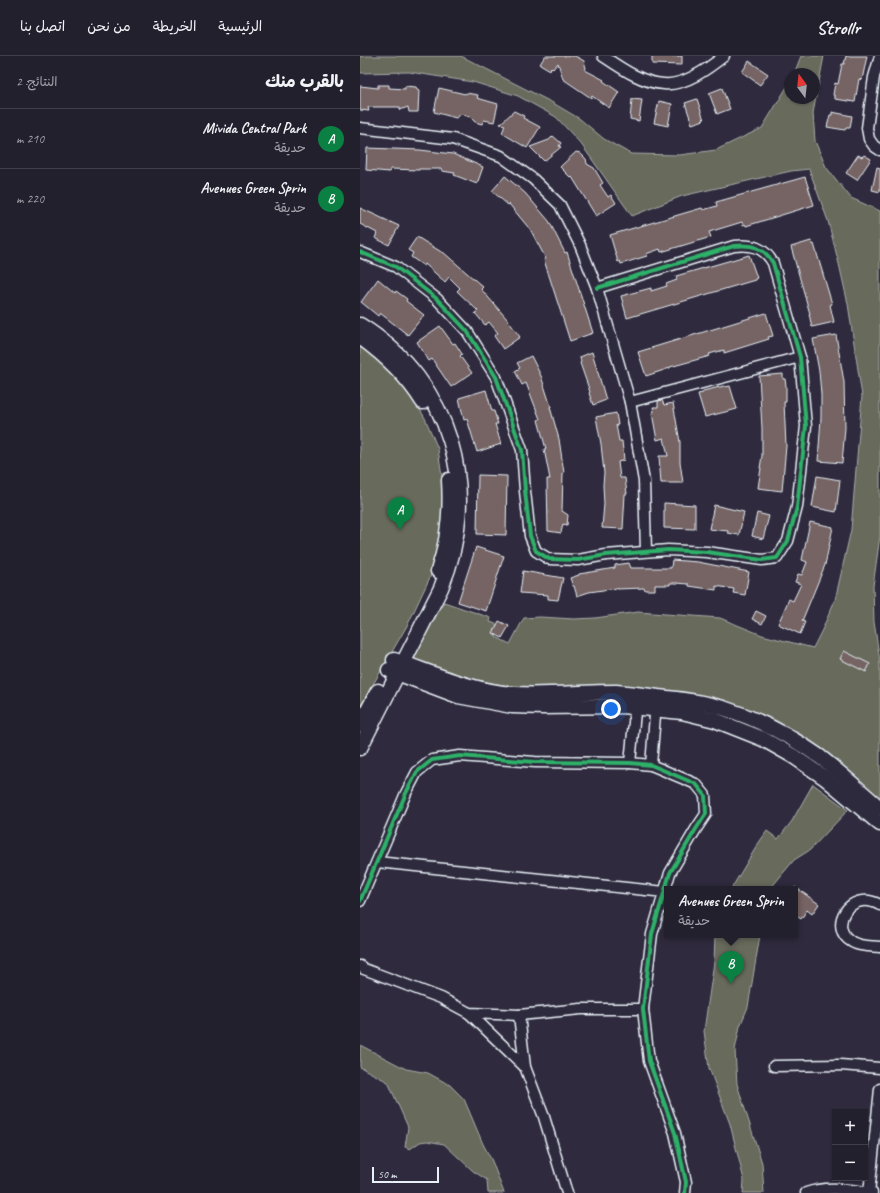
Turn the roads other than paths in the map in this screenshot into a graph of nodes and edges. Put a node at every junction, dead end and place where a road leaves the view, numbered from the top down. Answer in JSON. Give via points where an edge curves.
{"nodes":[{"id":1,"x":603,"y":56,"type":"edge"},
{"id":2,"x":724,"y":56,"type":"edge"},
{"id":3,"x":880,"y":56,"type":"edge"},
{"id":4,"x":360,"y":128,"type":"edge"},
{"id":5,"x":880,"y":150,"type":"edge"},
{"id":6,"x":360,"y":252,"type":"edge"},
{"id":7,"x":597,"y":288,"type":"junction"},
{"id":8,"x":360,"y":325,"type":"edge"},
{"id":9,"x":360,"y":337,"type":"edge"},
{"id":10,"x":800,"y":357,"type":"junction"},
{"id":11,"x":630,"y":402,"type":"junction"},
{"id":12,"x":646,"y":551,"type":"junction"},
{"id":13,"x":396,"y":667,"type":"junction"},
{"id":14,"x":636,"y":694,"type":"junction"},
{"id":15,"x":656,"y":703,"type":"junction"},
{"id":16,"x":635,"y":709,"type":"junction"},
{"id":17,"x":360,"y":725,"type":"edge"},
{"id":18,"x":360,"y":748,"type":"edge"},
{"id":19,"x":630,"y":763,"type":"junction"},
{"id":20,"x":651,"y":765,"type":"junction"},
{"id":21,"x":880,"y":808,"type":"edge"},
{"id":22,"x":880,"y":824,"type":"edge"},
{"id":23,"x":377,"y":862,"type":"junction"},
{"id":24,"x":666,"y":886,"type":"edge"},
{"id":25,"x":664,"y":892,"type":"joint"},
{"id":26,"x":360,"y":901,"type":"edge"},
{"id":27,"x":880,"y":905,"type":"edge"},
{"id":28,"x":880,"y":947,"type":"edge"},
{"id":29,"x":360,"y":966,"type":"edge"},
{"id":30,"x":643,"y":1009,"type":"junction"},
{"id":31,"x":469,"y":1013,"type":"junction"},
{"id":32,"x":519,"y":1015,"type":"junction"},
{"id":33,"x":774,"y":1066,"type":"dead end"},
{"id":34,"x":525,"y":1067,"type":"junction"},
{"id":35,"x":880,"y":1068,"type":"edge"},
{"id":36,"x":880,"y":1089,"type":"edge"},
{"id":37,"x":868,"y":1192,"type":"edge"},
{"id":38,"x":567,"y":1193,"type":"edge"},
{"id":39,"x":685,"y":1193,"type":"edge"},
{"id":40,"x":806,"y":1193,"type":"edge"},
{"id":41,"x":872,"y":1193,"type":"edge"}],
"edges":[{"from":1,"to":2,"type":"street","via":[[642,79],[665,84],[682,81],[704,72]]},
{"from":3,"to":5,"type":"street","via":[[867,128],[869,139]]},
{"from":4,"to":7,"type":"street","via":[[453,140],[502,156],[533,179],[560,205]]},
{"from":6,"to":12,"type":"street","via":[[396,267],[437,299],[466,331],[496,377],[522,450],[530,536],[536,551],[549,559],[578,560]]},
{"from":7,"to":10,"type":"street","via":[[734,246],[746,244],[760,248],[768,254],[773,263]]},
{"from":7,"to":11,"type":"street"},
{"from":8,"to":13,"type":"street","via":[[401,358],[428,391],[447,430],[457,474],[459,515],[452,557],[441,588]]},
{"from":9,"to":13,"type":"street","via":[[390,361],[420,397],[439,436],[449,479],[446,541],[440,567]]},
{"from":10,"to":11,"type":"street"},
{"from":10,"to":12,"type":"street","via":[[806,426],[797,507],[788,542],[777,558],[762,560],[707,552]]},
{"from":11,"to":12,"type":"street","via":[[644,480]]},
{"from":13,"to":14,"type":"street","via":[[512,694]]},
{"from":13,"to":16,"type":"street","via":[[458,696],[512,706],[622,706]]},
{"from":13,"to":17,"type":"street"},
{"from":13,"to":18,"type":"street"},
{"from":14,"to":15,"type":"street"},
{"from":14,"to":16,"type":"street"},
{"from":15,"to":16,"type":"street"},
{"from":15,"to":20,"type":"street"},
{"from":15,"to":21,"type":"street","via":[[694,701],[723,708],[766,725],[820,757]]},
{"from":15,"to":22,"type":"street","via":[[708,718],[763,739],[814,770]]},
{"from":16,"to":19,"type":"street"},
{"from":19,"to":20,"type":"street"},
{"from":19,"to":23,"type":"street","via":[[535,762],[460,756],[432,760],[417,772]]},
{"from":20,"to":24,"type":"street","via":[[696,784],[705,795],[706,814],[670,873]]},
{"from":23,"to":25,"type":"street"},
{"from":23,"to":26,"type":"street"},
{"from":25,"to":30,"type":"street","via":[[652,934]]},
{"from":27,"to":28,"type":"street","via":[[869,900],[856,902],[843,914],[841,924],[844,934],[851,942]]},
{"from":29,"to":31,"type":"street","via":[[441,998]]},
{"from":30,"to":32,"type":"street","via":[[581,1009]]},
{"from":30,"to":39,"type":"street","via":[[649,1061],[675,1133],[686,1182]]},
{"from":31,"to":32,"type":"street"},
{"from":31,"to":34,"type":"street"},
{"from":32,"to":34,"type":"street"},
{"from":33,"to":35,"type":"street","via":[[840,1065]]},
{"from":34,"to":38,"type":"street","via":[[544,1117]]},
{"from":36,"to":37,"type":"street"},
{"from":37,"to":40,"type":"street","via":[[822,1188]]},
{"from":37,"to":41,"type":"street"}]}
